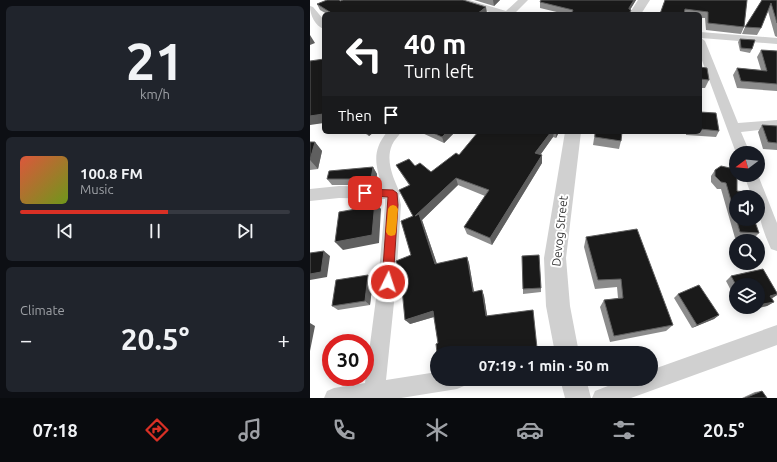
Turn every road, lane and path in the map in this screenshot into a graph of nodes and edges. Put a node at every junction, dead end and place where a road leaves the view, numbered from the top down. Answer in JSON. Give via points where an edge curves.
{"nodes":[{"id":1,"x":459,"y":0,"type":"edge"},
{"id":2,"x":523,"y":0,"type":"edge"},
{"id":3,"x":644,"y":0,"type":"edge"},
{"id":4,"x":310,"y":9,"type":"edge"},
{"id":5,"x":501,"y":12,"type":"edge"},
{"id":6,"x":510,"y":12,"type":"edge"},
{"id":7,"x":636,"y":12,"type":"edge"},
{"id":8,"x":322,"y":24,"type":"edge"},
{"id":9,"x":702,"y":35,"type":"edge"},
{"id":10,"x":777,"y":41,"type":"edge"},
{"id":11,"x":702,"y":46,"type":"edge"},
{"id":12,"x":777,"y":124,"type":"edge"},
{"id":13,"x":734,"y":128,"type":"junction"},
{"id":14,"x":392,"y":134,"type":"edge"},
{"id":15,"x":573,"y":134,"type":"edge"},
{"id":16,"x":740,"y":146,"type":"edge"},
{"id":17,"x":754,"y":182,"type":"edge"},
{"id":18,"x":393,"y":193,"type":"junction"},
{"id":19,"x":310,"y":195,"type":"edge"},
{"id":20,"x":777,"y":244,"type":"edge"},
{"id":21,"x":777,"y":335,"type":"edge"},
{"id":22,"x":566,"y":346,"type":"edge"},
{"id":23,"x":430,"y":383,"type":"edge"},
{"id":24,"x":575,"y":386,"type":"edge"},
{"id":25,"x":374,"y":392,"type":"junction"},
{"id":26,"x":334,"y":398,"type":"edge"},
{"id":27,"x":578,"y":398,"type":"edge"},
{"id":28,"x":602,"y":398,"type":"edge"}],
"edges":[{"from":1,"to":5,"type":"street"},
{"from":2,"to":6,"type":"street"},
{"from":3,"to":7,"type":"street"},
{"from":4,"to":8,"type":"street"},
{"from":9,"to":10,"type":"street"},
{"from":11,"to":13,"type":"street"},
{"from":12,"to":13,"type":"street"},
{"from":13,"to":16,"type":"street"},
{"from":14,"to":18,"type":"street","via":[[386,140],[381,158]]},
{"from":15,"to":22,"type":"street","name":"Devog Street","via":[[555,258],[558,306]]},
{"from":17,"to":20,"type":"street"},
{"from":18,"to":19,"type":"street","via":[[339,192]]},
{"from":18,"to":25,"type":"street","via":[[388,282]]},
{"from":21,"to":28,"type":"street"},
{"from":23,"to":25,"type":"street"},
{"from":24,"to":27,"type":"street"},
{"from":25,"to":26,"type":"street"}]}
